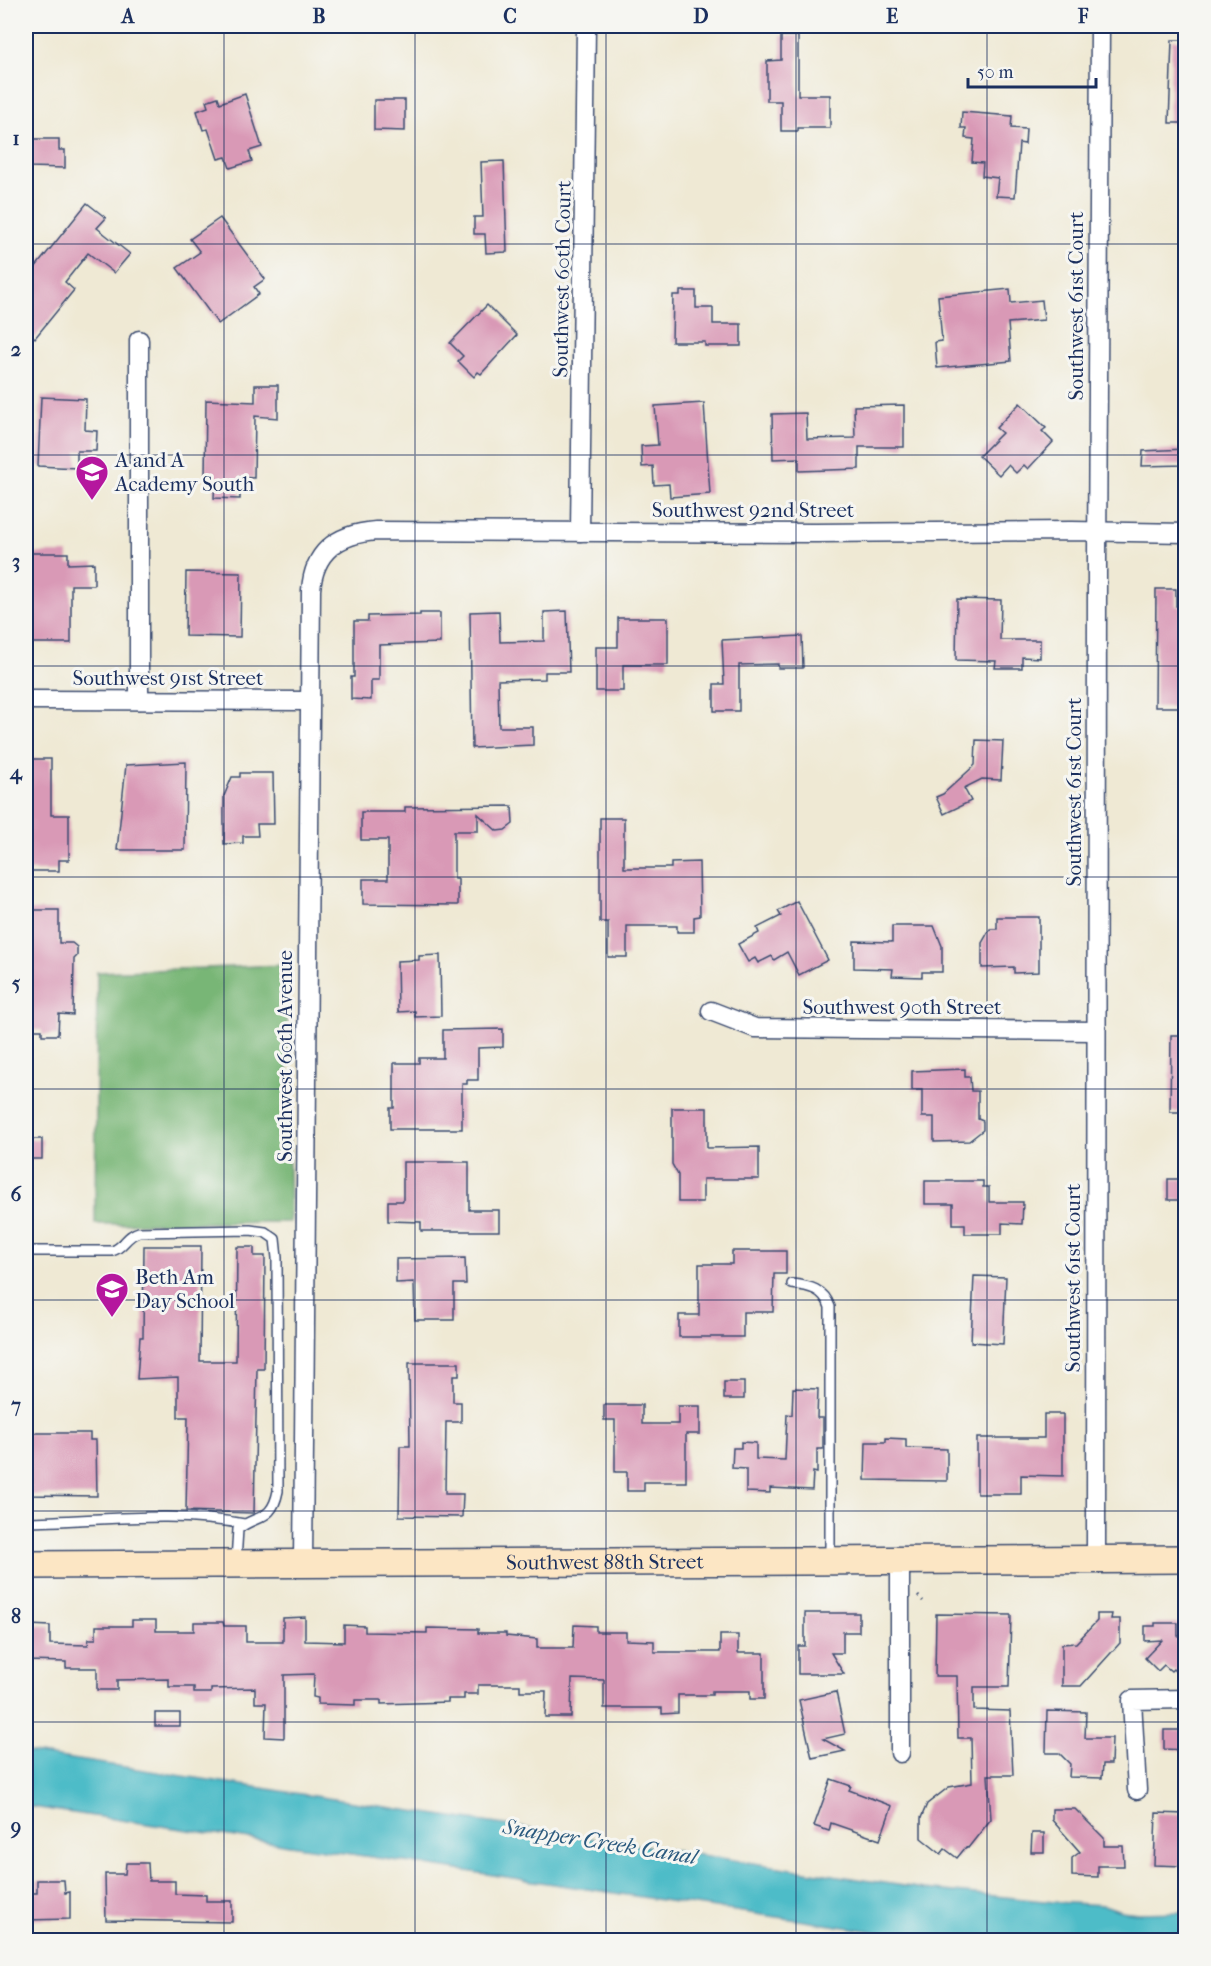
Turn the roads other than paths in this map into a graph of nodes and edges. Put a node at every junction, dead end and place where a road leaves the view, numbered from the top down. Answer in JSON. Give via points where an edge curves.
{"nodes":[{"id":1,"x":586,"y":26,"type":"edge"},
{"id":2,"x":1100,"y":26,"type":"edge"},
{"id":3,"x":139,"y":340,"type":"dead end"},
{"id":4,"x":1097,"y":531,"type":"junction"},
{"id":5,"x":580,"y":532,"type":"junction"},
{"id":6,"x":1185,"y":533,"type":"edge"},
{"id":7,"x":326,"y":552,"type":"joint"},
{"id":8,"x":26,"y":700,"type":"edge"},
{"id":9,"x":139,"y":700,"type":"junction"},
{"id":10,"x":309,"y":701,"type":"junction"},
{"id":11,"x":711,"y":1011,"type":"dead end"},
{"id":12,"x":1096,"y":1031,"type":"junction"},
{"id":13,"x":26,"y":1251,"type":"edge"},
{"id":14,"x":792,"y":1284,"type":"dead end"},
{"id":15,"x":26,"y":1522,"type":"edge"},
{"id":16,"x":244,"y":1524,"type":"junction"},
{"id":17,"x":1096,"y":1559,"type":"junction"},
{"id":18,"x":1185,"y":1559,"type":"edge"},
{"id":19,"x":900,"y":1560,"type":"junction"},
{"id":20,"x":830,"y":1561,"type":"junction"},
{"id":21,"x":303,"y":1564,"type":"junction"},
{"id":22,"x":26,"y":1565,"type":"edge"},
{"id":23,"x":236,"y":1565,"type":"junction"},
{"id":24,"x":1185,"y":1699,"type":"edge"},
{"id":25,"x":900,"y":1753,"type":"dead end"},
{"id":26,"x":1137,"y":1790,"type":"dead end"}],
"edges":[{"from":1,"to":5,"type":"street","name":"Southwest 60th Court"},
{"from":2,"to":4,"type":"street","name":"Southwest 61st Court"},
{"from":3,"to":9,"type":"street"},
{"from":4,"to":5,"type":"street","name":"Southwest 92nd Street"},
{"from":4,"to":6,"type":"street","name":"Southwest 92nd Street"},
{"from":4,"to":12,"type":"street","name":"Southwest 61st Court"},
{"from":5,"to":7,"type":"street","name":"Southwest 92nd Street","via":[[361,532]]},
{"from":7,"to":10,"type":"street","name":"Southwest 60th Avenue","via":[[318,560],[312,578]]},
{"from":8,"to":9,"type":"street","name":"Southwest 91st Street"},
{"from":9,"to":10,"type":"street","name":"Southwest 91st Street"},
{"from":10,"to":21,"type":"street","name":"Southwest 60th Avenue"},
{"from":11,"to":12,"type":"street","name":"Southwest 90th Street","via":[[755,1028]]},
{"from":12,"to":17,"type":"street","name":"Southwest 61st Court"},
{"from":13,"to":16,"type":"lane","via":[[112,1251],[139,1232],[250,1230],[265,1232],[275,1239],[278,1491],[269,1513]]},
{"from":14,"to":20,"type":"lane","via":[[818,1291],[827,1297],[830,1307]]},
{"from":15,"to":16,"type":"lane","via":[[213,1518]]},
{"from":16,"to":23,"type":"lane","via":[[238,1529]]},
{"from":17,"to":18,"type":"street","name":"Southwest 88th Street"},
{"from":17,"to":19,"type":"street","name":"Southwest 88th Street"},
{"from":19,"to":20,"type":"street","name":"Southwest 88th Street"},
{"from":19,"to":25,"type":"street"},
{"from":20,"to":21,"type":"street","name":"Southwest 88th Street"},
{"from":21,"to":23,"type":"street","name":"Southwest 88th Street"},
{"from":22,"to":23,"type":"street","name":"Southwest 88th Street"},
{"from":24,"to":26,"type":"street","via":[[1132,1700]]}]}
